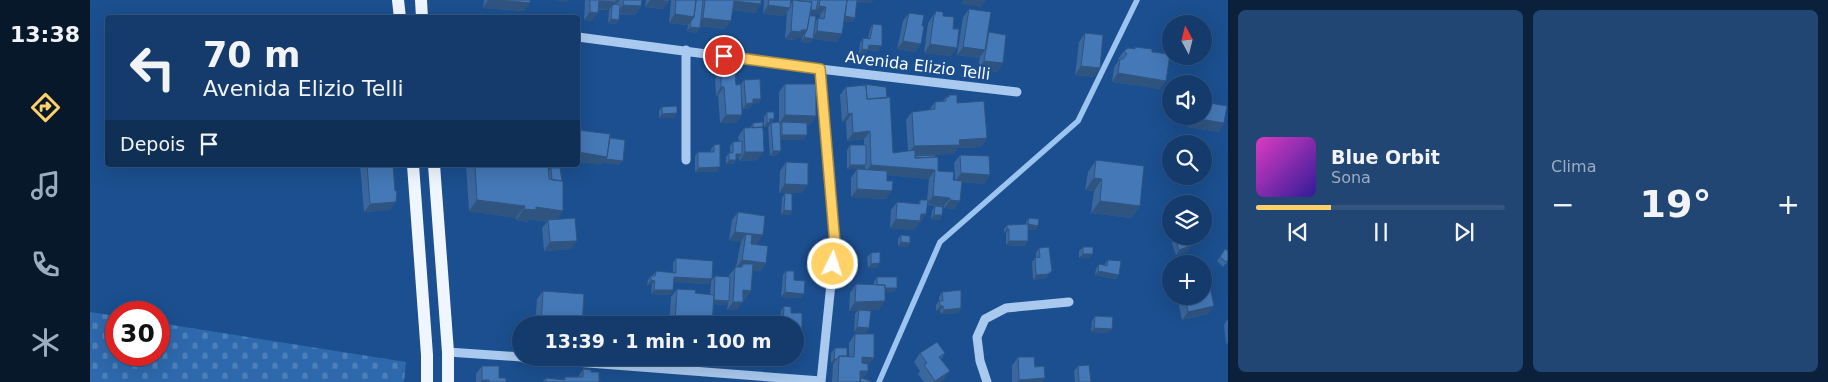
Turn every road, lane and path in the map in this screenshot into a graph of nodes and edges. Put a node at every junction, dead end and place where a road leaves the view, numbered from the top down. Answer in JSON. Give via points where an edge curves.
{"nodes":[{"id":1,"x":398,"y":0,"type":"edge"},
{"id":2,"x":421,"y":0,"type":"edge"},
{"id":3,"x":400,"y":15,"type":"edge"},
{"id":4,"x":422,"y":15,"type":"edge"},
{"id":5,"x":580,"y":37,"type":"edge"},
{"id":6,"x":686,"y":50,"type":"junction"},
{"id":7,"x":820,"y":69,"type":"junction"},
{"id":8,"x":1017,"y":92,"type":"dead end"},
{"id":9,"x":686,"y":160,"type":"dead end"},
{"id":10,"x":413,"y":167,"type":"edge"},
{"id":11,"x":434,"y":167,"type":"edge"},
{"id":12,"x":1069,"y":302,"type":"dead end"},
{"id":13,"x":448,"y":352,"type":"junction"},
{"id":14,"x":512,"y":356,"type":"edge"},
{"id":15,"x":630,"y":366,"type":"edge"},
{"id":16,"x":427,"y":382,"type":"edge"},
{"id":17,"x":448,"y":382,"type":"edge"},
{"id":18,"x":821,"y":382,"type":"edge"},
{"id":19,"x":987,"y":382,"type":"edge"}],
"edges":[{"from":1,"to":3,"type":"main road"},
{"from":2,"to":4,"type":"main road"},
{"from":5,"to":6,"type":"street","name":"Avenida Elizio Telli"},
{"from":6,"to":7,"type":"street","name":"Avenida Elizio Telli"},
{"from":6,"to":9,"type":"street"},
{"from":7,"to":8,"type":"street","name":"Avenida Elizio Telli"},
{"from":7,"to":18,"type":"street","via":[[835,244]]},
{"from":10,"to":16,"type":"main road"},
{"from":11,"to":13,"type":"main road"},
{"from":12,"to":19,"type":"street","via":[[1006,308],[985,319],[977,337]]},
{"from":13,"to":14,"type":"street"},
{"from":13,"to":17,"type":"main road"},
{"from":15,"to":18,"type":"street"}]}
